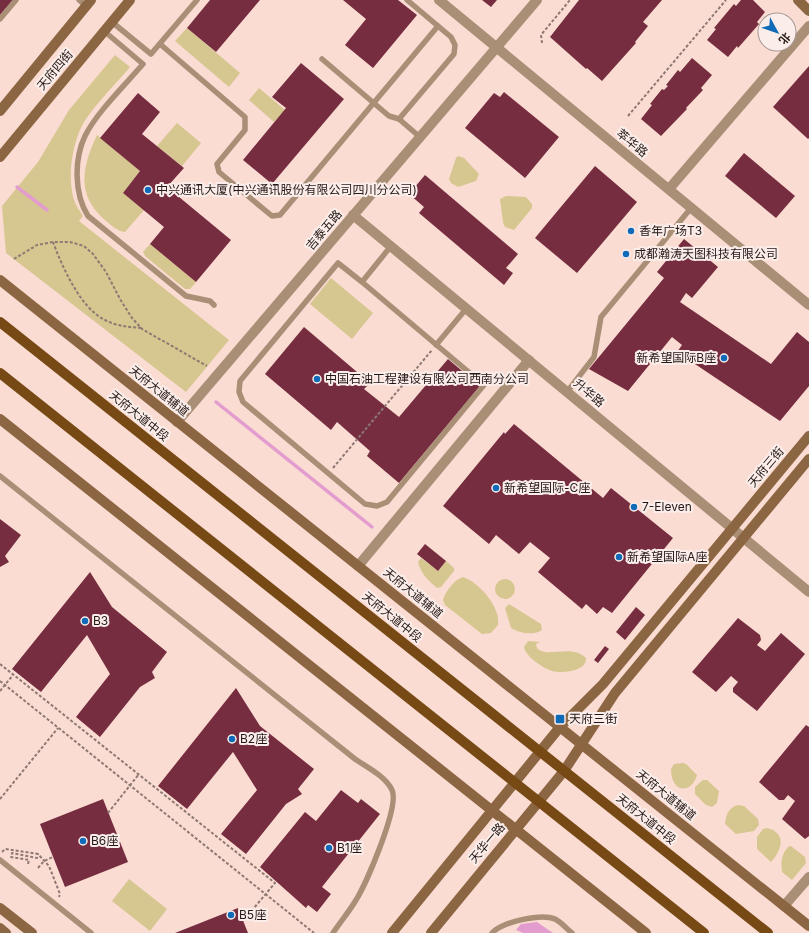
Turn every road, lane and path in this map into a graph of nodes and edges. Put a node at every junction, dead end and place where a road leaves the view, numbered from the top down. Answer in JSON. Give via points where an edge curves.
{"nodes":[{"id":1,"x":16,"y":0,"type":"edge"},
{"id":2,"x":130,"y":0,"type":"edge"},
{"id":3,"x":197,"y":0,"type":"edge"},
{"id":4,"x":407,"y":0,"type":"edge"},
{"id":5,"x":439,"y":0,"type":"edge"},
{"id":6,"x":537,"y":0,"type":"edge"},
{"id":7,"x":570,"y":0,"type":"edge"},
{"id":8,"x":726,"y":0,"type":"edge"},
{"id":9,"x":798,"y":0,"type":"edge"},
{"id":10,"x":85,"y":2,"type":"edge"},
{"id":11,"x":809,"y":12,"type":"edge"},
{"id":12,"x":0,"y":19,"type":"edge"},
{"id":13,"x":112,"y":22,"type":"junction"},
{"id":14,"x":438,"y":26,"type":"junction"},
{"id":15,"x":809,"y":26,"type":"edge"},
{"id":16,"x":104,"y":31,"type":"junction"},
{"id":17,"x":542,"y":43,"type":"dead end"},
{"id":18,"x":160,"y":44,"type":"junction"},
{"id":19,"x":497,"y":48,"type":"junction"},
{"id":20,"x":322,"y":59,"type":"dead end"},
{"id":21,"x":373,"y":103,"type":"junction"},
{"id":22,"x":0,"y":111,"type":"edge"},
{"id":23,"x":628,"y":116,"type":"dead end"},
{"id":24,"x":399,"y":119,"type":"junction"},
{"id":25,"x":421,"y":138,"type":"junction"},
{"id":26,"x":0,"y":157,"type":"edge"},
{"id":27,"x":668,"y":189,"type":"junction"},
{"id":28,"x":691,"y":208,"type":"junction"},
{"id":29,"x":353,"y":215,"type":"junction"},
{"id":30,"x":53,"y":242,"type":"junction"},
{"id":31,"x":391,"y":246,"type":"junction"},
{"id":32,"x":14,"y":259,"type":"dead end"},
{"id":33,"x":0,"y":280,"type":"edge"},
{"id":34,"x":362,"y":282,"type":"junction"},
{"id":35,"x":214,"y":304,"type":"dead end"},
{"id":36,"x":809,"y":306,"type":"edge"},
{"id":37,"x":466,"y":309,"type":"junction"},
{"id":38,"x":0,"y":322,"type":"edge"},
{"id":39,"x":142,"y":329,"type":"junction"},
{"id":40,"x":436,"y":345,"type":"junction"},
{"id":41,"x":529,"y":360,"type":"junction"},
{"id":42,"x":207,"y":366,"type":"dead end"},
{"id":43,"x":0,"y":373,"type":"edge"},
{"id":44,"x":567,"y":392,"type":"junction"},
{"id":45,"x":0,"y":419,"type":"edge"},
{"id":46,"x":177,"y":422,"type":"junction"},
{"id":47,"x":809,"y":436,"type":"edge"},
{"id":48,"x":809,"y":459,"type":"edge"},
{"id":49,"x":328,"y":473,"type":"junction"},
{"id":50,"x":0,"y":476,"type":"edge"},
{"id":51,"x":732,"y":528,"type":"junction"},
{"id":52,"x":744,"y":538,"type":"junction"},
{"id":53,"x":358,"y":566,"type":"junction"},
{"id":54,"x":809,"y":592,"type":"edge"},
{"id":55,"x":0,"y":664,"type":"edge"},
{"id":56,"x":13,"y":675,"type":"junction"},
{"id":57,"x":0,"y":681,"type":"edge"},
{"id":58,"x":0,"y":691,"type":"edge"},
{"id":59,"x":560,"y":727,"type":"junction"},
{"id":60,"x":58,"y":728,"type":"junction"},
{"id":61,"x":582,"y":745,"type":"junction"},
{"id":62,"x":540,"y":751,"type":"junction"},
{"id":63,"x":564,"y":771,"type":"junction"},
{"id":64,"x":139,"y":774,"type":"junction"},
{"id":65,"x":514,"y":782,"type":"junction"},
{"id":66,"x":0,"y":799,"type":"edge"},
{"id":67,"x":538,"y":801,"type":"junction"},
{"id":68,"x":491,"y":810,"type":"junction"},
{"id":69,"x":108,"y":813,"type":"dead end"},
{"id":70,"x":516,"y":830,"type":"junction"},
{"id":71,"x":0,"y":854,"type":"edge"},
{"id":72,"x":38,"y":854,"type":"junction"},
{"id":73,"x":53,"y":858,"type":"dead end"},
{"id":74,"x":0,"y":860,"type":"edge"},
{"id":75,"x":44,"y":861,"type":"junction"},
{"id":76,"x":28,"y":864,"type":"dead end"},
{"id":77,"x":38,"y":868,"type":"dead end"},
{"id":78,"x":809,"y":877,"type":"edge"},
{"id":79,"x":55,"y":905,"type":"junction"},
{"id":80,"x":784,"y":906,"type":"junction"},
{"id":81,"x":0,"y":908,"type":"edge"},
{"id":82,"x":244,"y":921,"type":"dead end"},
{"id":83,"x":809,"y":926,"type":"edge"},
{"id":84,"x":0,"y":928,"type":"edge"},
{"id":85,"x":6,"y":933,"type":"edge"},
{"id":86,"x":32,"y":933,"type":"edge"},
{"id":87,"x":90,"y":933,"type":"edge"},
{"id":88,"x":314,"y":933,"type":"edge"},
{"id":89,"x":333,"y":933,"type":"edge"},
{"id":90,"x":392,"y":933,"type":"edge"},
{"id":91,"x":431,"y":933,"type":"edge"},
{"id":92,"x":492,"y":933,"type":"edge"},
{"id":93,"x":572,"y":933,"type":"edge"},
{"id":94,"x":646,"y":933,"type":"edge"},
{"id":95,"x":704,"y":933,"type":"edge"},
{"id":96,"x":768,"y":933,"type":"edge"}],
"edges":[{"from":1,"to":12,"type":"lane"},
{"from":2,"to":13,"type":"street","name":"天府四街"},
{"from":3,"to":18,"type":"lane"},
{"from":4,"to":14,"type":"lane"},
{"from":5,"to":19,"type":"street","name":"萃华路"},
{"from":6,"to":19,"type":"street","name":"吉泰五路"},
{"from":7,"to":17,"type":"path","via":[[541,35]]},
{"from":8,"to":23,"type":"path"},
{"from":9,"to":11,"type":"street"},
{"from":10,"to":22,"type":"street","name":"天府四街"},
{"from":13,"to":16,"type":"street","name":"天府四街"},
{"from":13,"to":18,"type":"lane","via":[[151,54]]},
{"from":14,"to":21,"type":"lane"},
{"from":14,"to":24,"type":"lane","via":[[451,37],[455,45],[454,54]]},
{"from":15,"to":27,"type":"street"},
{"from":16,"to":26,"type":"street","name":"天府四街"},
{"from":16,"to":35,"type":"lane","via":[[143,64],[92,125],[85,138],[77,184],[82,207],[88,216],[186,296]]},
{"from":18,"to":21,"type":"lane","via":[[245,117],[245,130],[217,164],[219,172],[272,216],[280,215]]},
{"from":19,"to":25,"type":"street","name":"吉泰五路"},
{"from":19,"to":27,"type":"street","name":"萃华路"},
{"from":20,"to":21,"type":"lane"},
{"from":21,"to":24,"type":"lane","via":[[389,116]]},
{"from":24,"to":25,"type":"lane"},
{"from":25,"to":29,"type":"street","name":"吉泰五路"},
{"from":27,"to":28,"type":"street","name":"萃华路"},
{"from":28,"to":36,"type":"street","name":"萃华路"},
{"from":28,"to":44,"type":"lane","via":[[601,317],[594,357]]},
{"from":29,"to":31,"type":"street","name":"升华路"},
{"from":29,"to":46,"type":"street","name":"吉泰五路"},
{"from":30,"to":32,"type":"path","via":[[37,245]]},
{"from":30,"to":39,"type":"path","via":[[70,242],[84,246],[93,254],[132,318]]},
{"from":30,"to":39,"type":"path","via":[[61,266],[92,311],[115,325]]},
{"from":31,"to":34,"type":"lane"},
{"from":31,"to":37,"type":"street","name":"升华路"},
{"from":33,"to":46,"type":"street","name":"天府大道辅道"},
{"from":34,"to":40,"type":"lane"},
{"from":34,"to":49,"type":"lane","via":[[338,263],[238,386],[243,402]]},
{"from":37,"to":40,"type":"lane"},
{"from":37,"to":41,"type":"street","name":"升华路"},
{"from":38,"to":62,"type":"main road","name":"天府大道中段"},
{"from":39,"to":42,"type":"path"},
{"from":40,"to":49,"type":"path"},
{"from":40,"to":49,"type":"lane","via":[[484,385],[387,502],[377,506],[365,504]]},
{"from":41,"to":44,"type":"street","name":"升华路"},
{"from":41,"to":53,"type":"street"},
{"from":43,"to":65,"type":"main road"},
{"from":44,"to":51,"type":"street","name":"升华路"},
{"from":45,"to":68,"type":"street"},
{"from":46,"to":53,"type":"street","name":"天府大道辅道"},
{"from":47,"to":51,"type":"street","name":"天府三街"},
{"from":48,"to":52,"type":"street"},
{"from":50,"to":89,"type":"lane","via":[[355,759],[386,780],[394,792],[392,814],[357,900]]},
{"from":51,"to":52,"type":"street","name":"升华路"},
{"from":51,"to":59,"type":"street","name":"天府三街","via":[[603,684]]},
{"from":52,"to":54,"type":"street","name":"升华路"},
{"from":52,"to":61,"type":"street","via":[[616,693]]},
{"from":53,"to":59,"type":"street","name":"天府大道辅道"},
{"from":55,"to":56,"type":"path"},
{"from":56,"to":58,"type":"path"},
{"from":56,"to":64,"type":"path"},
{"from":57,"to":60,"type":"path"},
{"from":59,"to":61,"type":"street","name":"天府大道辅道"},
{"from":59,"to":62,"type":"street","name":"天府三街"},
{"from":60,"to":66,"type":"path"},
{"from":60,"to":88,"type":"path"},
{"from":61,"to":63,"type":"street"},
{"from":61,"to":80,"type":"street","name":"天府大道辅道"},
{"from":62,"to":63,"type":"main road","name":"天府大道中段"},
{"from":62,"to":65,"type":"street","name":"天府三街"},
{"from":63,"to":67,"type":"street","name":"天华一路"},
{"from":63,"to":96,"type":"main road","name":"天府大道中段"},
{"from":64,"to":69,"type":"path"},
{"from":64,"to":82,"type":"path","via":[[275,883]]},
{"from":65,"to":67,"type":"main road"},
{"from":65,"to":68,"type":"street","name":"天府三街"},
{"from":67,"to":70,"type":"street","name":"天华一路"},
{"from":67,"to":95,"type":"main road"},
{"from":68,"to":70,"type":"street"},
{"from":68,"to":90,"type":"street","name":"天府三街"},
{"from":70,"to":91,"type":"street","name":"天华一路"},
{"from":70,"to":94,"type":"street"},
{"from":71,"to":72,"type":"path","via":[[5,849]]},
{"from":72,"to":75,"type":"path"},
{"from":72,"to":76,"type":"path","via":[[37,858],[12,853],[11,857],[29,860]]},
{"from":73,"to":75,"type":"path"},
{"from":74,"to":79,"type":"lane"},
{"from":75,"to":77,"type":"path"},
{"from":75,"to":79,"type":"path","via":[[49,866],[60,894]]},
{"from":78,"to":80,"type":"street"},
{"from":79,"to":87,"type":"lane"},
{"from":80,"to":83,"type":"street","name":"天府大道辅道"},
{"from":81,"to":86,"type":"street"},
{"from":84,"to":85,"type":"street"},
{"from":92,"to":93,"type":"lane","via":[[496,928],[518,921],[541,918],[555,919]]}]}
